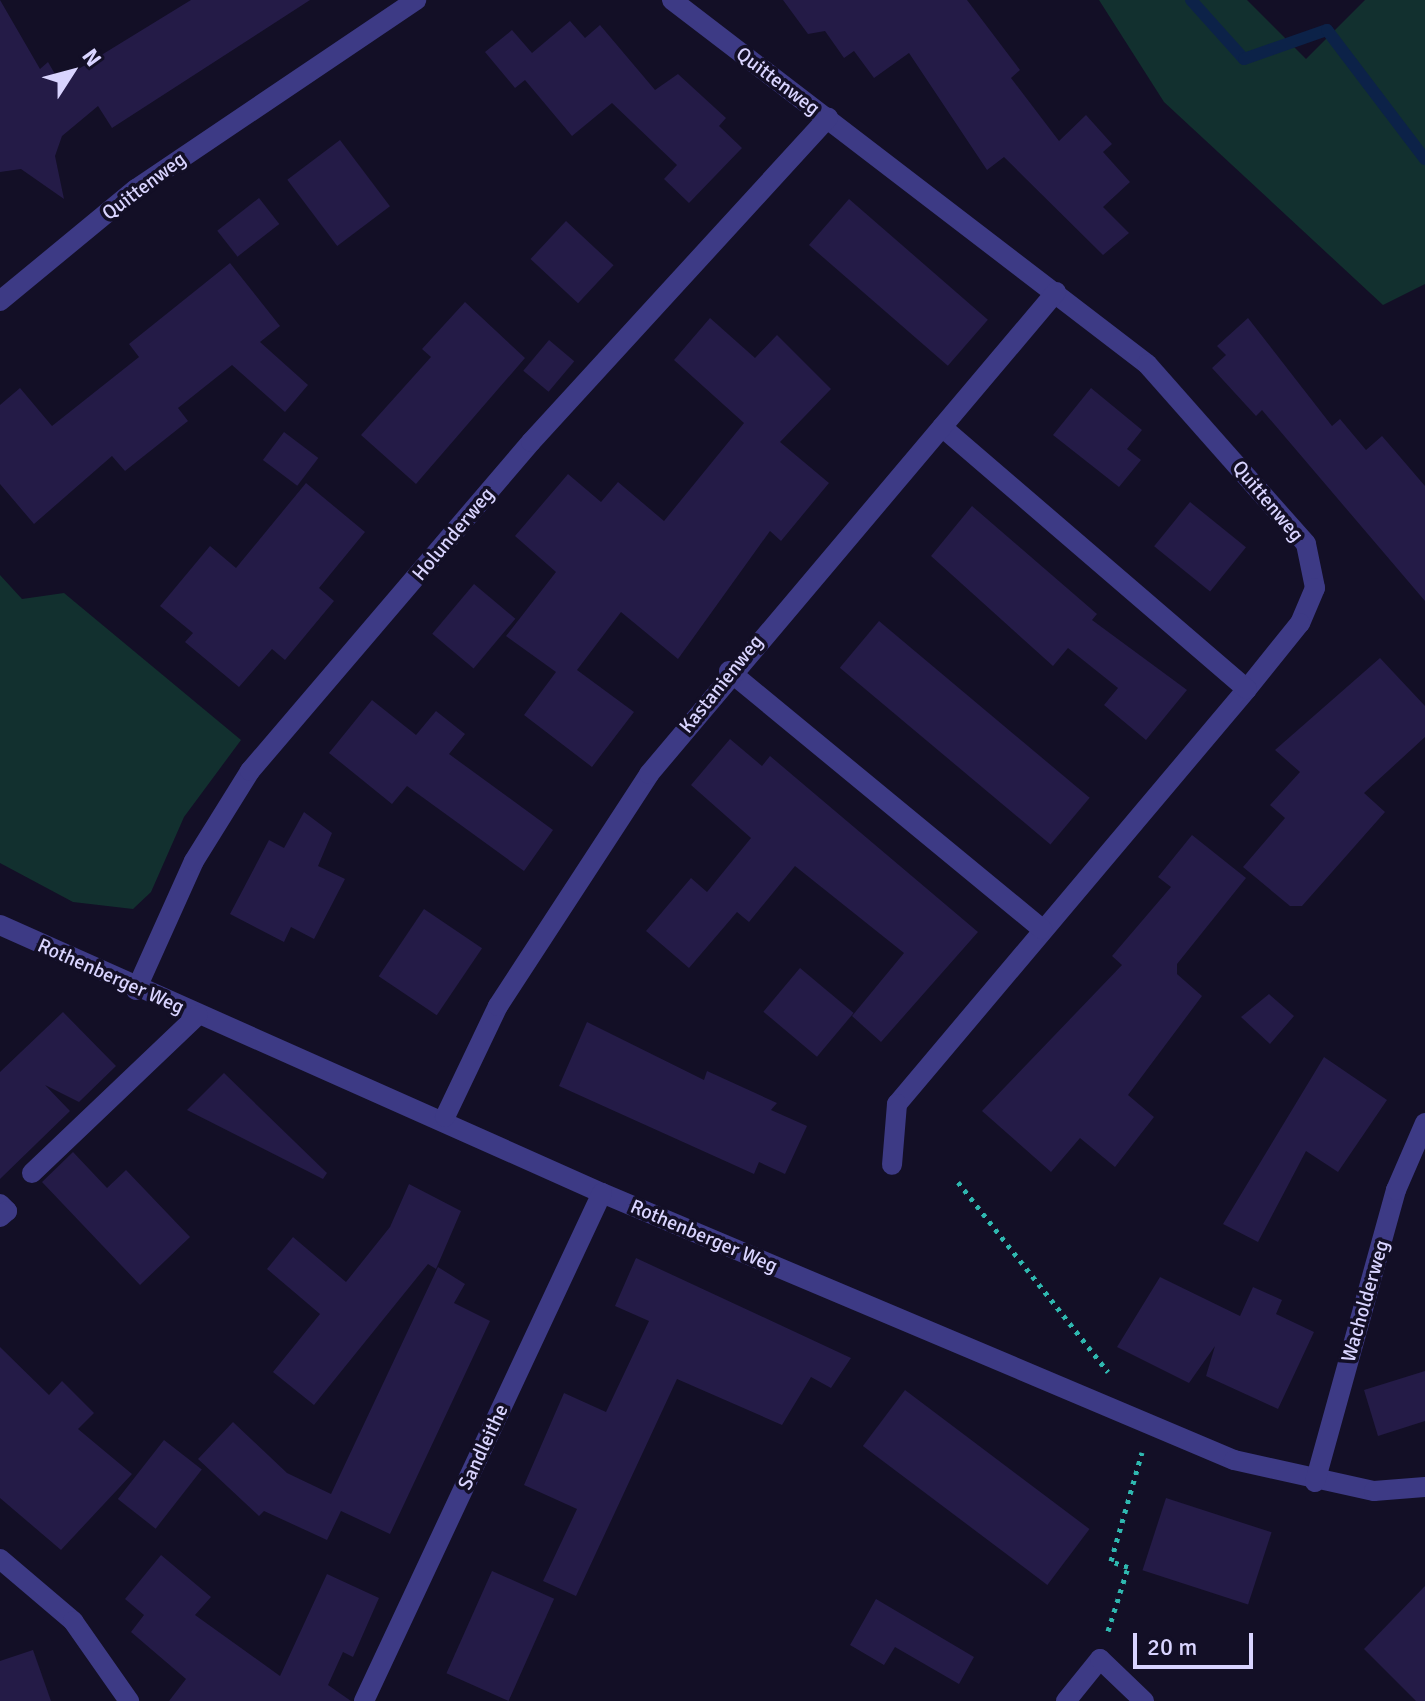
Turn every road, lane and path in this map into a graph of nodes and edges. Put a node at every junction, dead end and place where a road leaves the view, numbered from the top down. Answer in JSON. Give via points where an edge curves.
{"nodes":[{"id":1,"x":416,"y":0,"type":"edge"},
{"id":2,"x":672,"y":0,"type":"edge"},
{"id":3,"x":828,"y":118,"type":"junction"},
{"id":4,"x":1056,"y":292,"type":"junction"},
{"id":5,"x":0,"y":301,"type":"edge"},
{"id":6,"x":942,"y":427,"type":"junction"},
{"id":7,"x":729,"y":671,"type":"junction"},
{"id":8,"x":1247,"y":689,"type":"junction"},
{"id":9,"x":0,"y":925,"type":"edge"},
{"id":10,"x":1042,"y":929,"type":"junction"},
{"id":11,"x":136,"y":990,"type":"junction"},
{"id":12,"x":198,"y":1015,"type":"junction"},
{"id":13,"x":445,"y":1117,"type":"junction"},
{"id":14,"x":1425,"y":1123,"type":"edge"},
{"id":15,"x":892,"y":1165,"type":"dead end"},
{"id":16,"x":32,"y":1173,"type":"dead end"},
{"id":17,"x":958,"y":1182,"type":"dead end"},
{"id":18,"x":602,"y":1193,"type":"junction"},
{"id":19,"x":0,"y":1204,"type":"edge"},
{"id":20,"x":0,"y":1217,"type":"edge"},
{"id":21,"x":1148,"y":1423,"type":"junction"},
{"id":22,"x":1315,"y":1482,"type":"junction"},
{"id":23,"x":1425,"y":1487,"type":"edge"},
{"id":24,"x":0,"y":1559,"type":"edge"},
{"id":25,"x":1100,"y":1659,"type":"junction"},
{"id":26,"x":129,"y":1701,"type":"edge"},
{"id":27,"x":364,"y":1701,"type":"edge"},
{"id":28,"x":1066,"y":1701,"type":"edge"},
{"id":29,"x":1144,"y":1701,"type":"edge"}],
"edges":[{"from":1,"to":5,"type":"street","name":"Quittenweg","via":[[136,189]]},
{"from":2,"to":3,"type":"street","name":"Quittenweg"},
{"from":3,"to":4,"type":"street","name":"Quittenweg"},
{"from":3,"to":11,"type":"street","name":"Holunderweg","via":[[531,442],[250,771],[194,861]]},
{"from":4,"to":6,"type":"street","name":"Kastanienweg"},
{"from":4,"to":8,"type":"street","name":"Quittenweg","via":[[1147,364],[1306,544],[1315,588],[1300,623]]},
{"from":6,"to":7,"type":"street","name":"Kastanienweg"},
{"from":6,"to":8,"type":"street"},
{"from":7,"to":10,"type":"street"},
{"from":7,"to":13,"type":"street","name":"Kastanienweg","via":[[565,895],[498,1006]]},
{"from":8,"to":10,"type":"street","name":"Quittenweg"},
{"from":9,"to":11,"type":"street","name":"Rothenberger Weg"},
{"from":10,"to":15,"type":"street","name":"Quittenweg","via":[[897,1104]]},
{"from":11,"to":12,"type":"street","name":"Rothenberger Weg"},
{"from":12,"to":13,"type":"street","name":"Rothenberger Weg"},
{"from":12,"to":16,"type":"street"},
{"from":13,"to":18,"type":"street","name":"Rothenberger Weg"},
{"from":14,"to":22,"type":"street","name":"Wacholderweg","via":[[1396,1190]]},
{"from":17,"to":21,"type":"path"},
{"from":18,"to":21,"type":"street","name":"Rothenberger Weg"},
{"from":18,"to":27,"type":"street","name":"Sandleithe"},
{"from":19,"to":20,"type":"street","via":[[7,1211]]},
{"from":21,"to":22,"type":"street","name":"Rothenberger Weg","via":[[1234,1460]]},
{"from":21,"to":25,"type":"path","via":[[1111,1561],[1128,1567]]},
{"from":22,"to":23,"type":"street","name":"Rothenberger Weg","via":[[1374,1491]]},
{"from":24,"to":26,"type":"street","via":[[73,1621]]},
{"from":25,"to":28,"type":"street"},
{"from":25,"to":29,"type":"street"}]}
